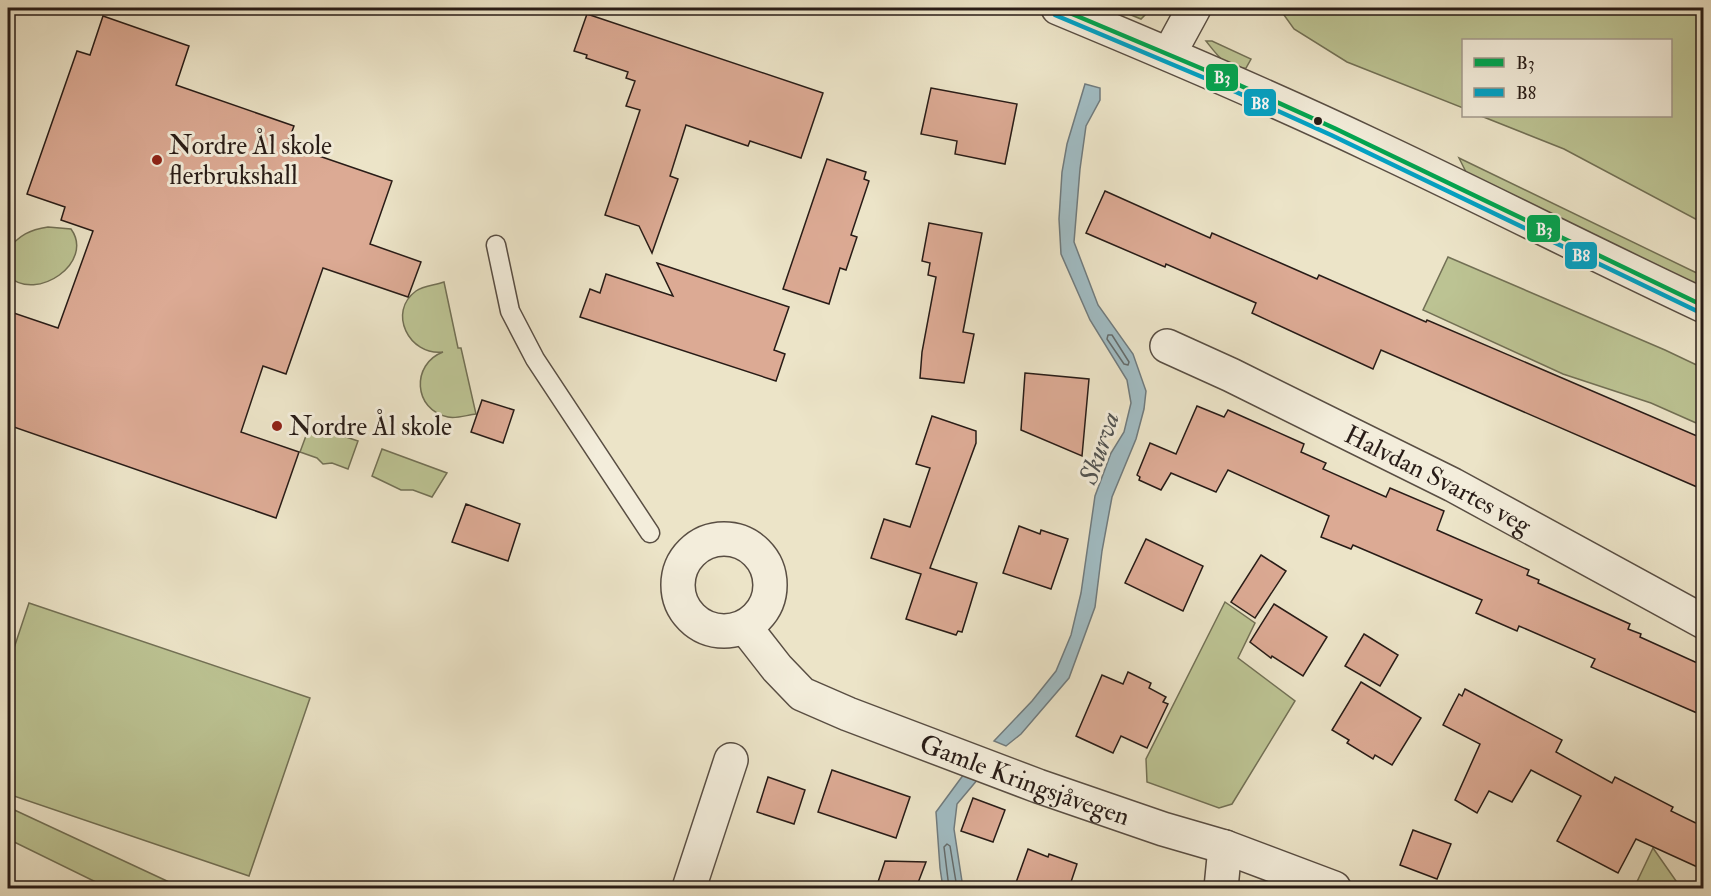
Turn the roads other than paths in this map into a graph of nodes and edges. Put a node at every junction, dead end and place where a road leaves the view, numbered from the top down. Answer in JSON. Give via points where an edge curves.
{"nodes":[{"id":1,"x":1058,"y":8,"type":"edge"},
{"id":2,"x":1194,"y":8,"type":"edge"},
{"id":3,"x":1169,"y":54,"type":"junction"},
{"id":4,"x":496,"y":245,"type":"dead end"},
{"id":5,"x":1704,"y":306,"type":"edge"},
{"id":6,"x":1167,"y":346,"type":"dead end"},
{"id":7,"x":650,"y":533,"type":"dead end"},
{"id":8,"x":1704,"y":622,"type":"edge"},
{"id":9,"x":745,"y":627,"type":"dead end"},
{"id":10,"x":731,"y":760,"type":"dead end"},
{"id":11,"x":1225,"y":847,"type":"junction"},
{"id":12,"x":689,"y":888,"type":"edge"},
{"id":13,"x":1221,"y":888,"type":"edge"},
{"id":14,"x":1334,"y":888,"type":"edge"}],
"edges":[{"from":1,"to":3,"type":"street"},
{"from":2,"to":3,"type":"street"},
{"from":3,"to":5,"type":"street","via":[[1373,146]]},
{"from":4,"to":7,"type":"lane","via":[[510,311],[535,359]]},
{"from":6,"to":8,"type":"street","name":"Halvdan Svartes veg","via":[[1453,485]]},
{"from":9,"to":11,"type":"street","name":"Gamle Kringsjåvegen","via":[[802,694],[1038,786]]},
{"from":10,"to":12,"type":"street"},
{"from":11,"to":13,"type":"street"},
{"from":11,"to":14,"type":"street","name":"Gamle Kringsjåvegen"}]}
